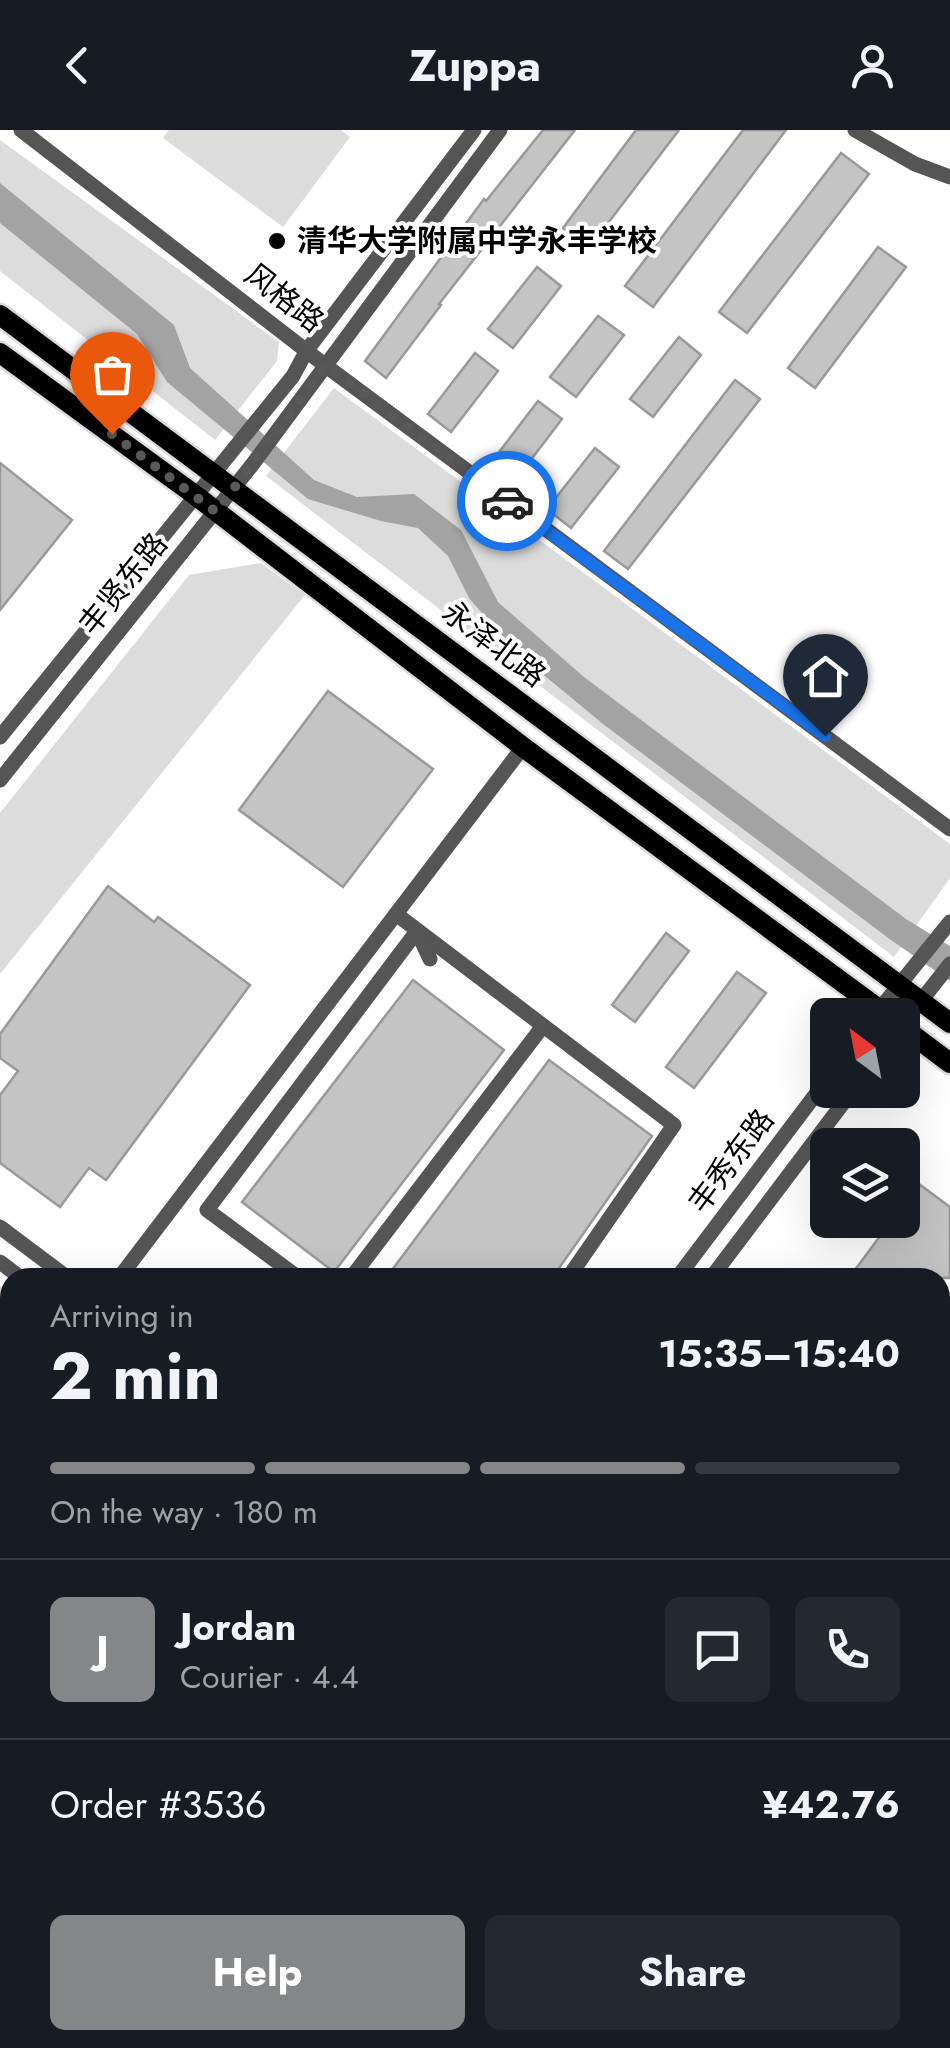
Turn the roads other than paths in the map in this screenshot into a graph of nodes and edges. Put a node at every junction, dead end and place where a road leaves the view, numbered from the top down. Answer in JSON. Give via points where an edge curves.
{"nodes":[{"id":1,"x":20,"y":130,"type":"edge"},
{"id":2,"x":474,"y":130,"type":"edge"},
{"id":3,"x":500,"y":130,"type":"edge"},
{"id":4,"x":856,"y":130,"type":"edge"},
{"id":5,"x":950,"y":177,"type":"edge"},
{"id":6,"x":0,"y":315,"type":"edge"},
{"id":7,"x":307,"y":350,"type":"junction"},
{"id":8,"x":0,"y":353,"type":"edge"},
{"id":9,"x":326,"y":366,"type":"junction"},
{"id":10,"x":212,"y":472,"type":"junction"},
{"id":11,"x":235,"y":488,"type":"junction"},
{"id":12,"x":195,"y":495,"type":"junction"},
{"id":13,"x":216,"y":512,"type":"junction"},
{"id":14,"x":0,"y":738,"type":"edge"},
{"id":15,"x":522,"y":747,"type":"junction"},
{"id":16,"x":0,"y":780,"type":"edge"},
{"id":17,"x":950,"y":829,"type":"edge"},
{"id":18,"x":396,"y":914,"type":"junction"},
{"id":19,"x":950,"y":922,"type":"edge"},
{"id":20,"x":417,"y":930,"type":"junction"},
{"id":21,"x":430,"y":959,"type":"dead end"},
{"id":22,"x":950,"y":964,"type":"edge"},
{"id":23,"x":900,"y":985,"type":"junction"},
{"id":24,"x":861,"y":998,"type":"edge"},
{"id":25,"x":891,"y":998,"type":"edge"},
{"id":26,"x":921,"y":1001,"type":"junction"},
{"id":27,"x":950,"y":1023,"type":"edge"},
{"id":28,"x":543,"y":1026,"type":"junction"},
{"id":29,"x":920,"y":1040,"type":"edge"},
{"id":30,"x":950,"y":1063,"type":"edge"},
{"id":31,"x":810,"y":1102,"type":"edge"},
{"id":32,"x":839,"y":1108,"type":"edge"},
{"id":33,"x":0,"y":1228,"type":"edge"},
{"id":34,"x":54,"y":1268,"type":"edge"},
{"id":35,"x":128,"y":1268,"type":"edge"},
{"id":36,"x":285,"y":1268,"type":"edge"},
{"id":37,"x":359,"y":1268,"type":"edge"},
{"id":38,"x":575,"y":1268,"type":"edge"},
{"id":39,"x":686,"y":1268,"type":"edge"},
{"id":40,"x":719,"y":1268,"type":"edge"}],
"edges":[{"from":1,"to":7,"type":"street","name":"风格路"},
{"from":2,"to":7,"type":"street","name":"丰贤东路"},
{"from":3,"to":9,"type":"street","name":"丰贤东路"},
{"from":4,"to":5,"type":"street"},
{"from":6,"to":10,"type":"main road","name":"永泽北路"},
{"from":7,"to":9,"type":"street","name":"风格路"},
{"from":7,"to":10,"type":"street","name":"丰贤东路"},
{"from":8,"to":12,"type":"main road"},
{"from":9,"to":11,"type":"street","name":"丰贤东路"},
{"from":9,"to":17,"type":"street","name":"风格路"},
{"from":10,"to":11,"type":"main road","name":"永泽北路"},
{"from":10,"to":12,"type":"street","name":"丰贤东路"},
{"from":11,"to":13,"type":"street","name":"丰贤东路"},
{"from":11,"to":23,"type":"main road","name":"永泽北路"},
{"from":12,"to":13,"type":"main road"},
{"from":12,"to":14,"type":"street","name":"丰贤东路"},
{"from":13,"to":15,"type":"main road"},
{"from":13,"to":16,"type":"street","name":"丰贤东路"},
{"from":15,"to":18,"type":"street"},
{"from":15,"to":24,"type":"main road"},
{"from":18,"to":20,"type":"street"},
{"from":18,"to":35,"type":"street"},
{"from":19,"to":23,"type":"street"},
{"from":20,"to":21,"type":"street"},
{"from":20,"to":28,"type":"street"},
{"from":20,"to":36,"type":"street","via":[[207,1210]]},
{"from":22,"to":26,"type":"street"},
{"from":23,"to":25,"type":"street"},
{"from":23,"to":26,"type":"main road","name":"永泽北路"},
{"from":26,"to":27,"type":"main road","name":"永泽北路"},
{"from":28,"to":37,"type":"street"},
{"from":28,"to":38,"type":"street","via":[[674,1125]]},
{"from":29,"to":30,"type":"main road"},
{"from":31,"to":39,"type":"street","name":"丰秀东路"},
{"from":32,"to":40,"type":"street","name":"丰秀东路"},
{"from":33,"to":34,"type":"street"}]}
